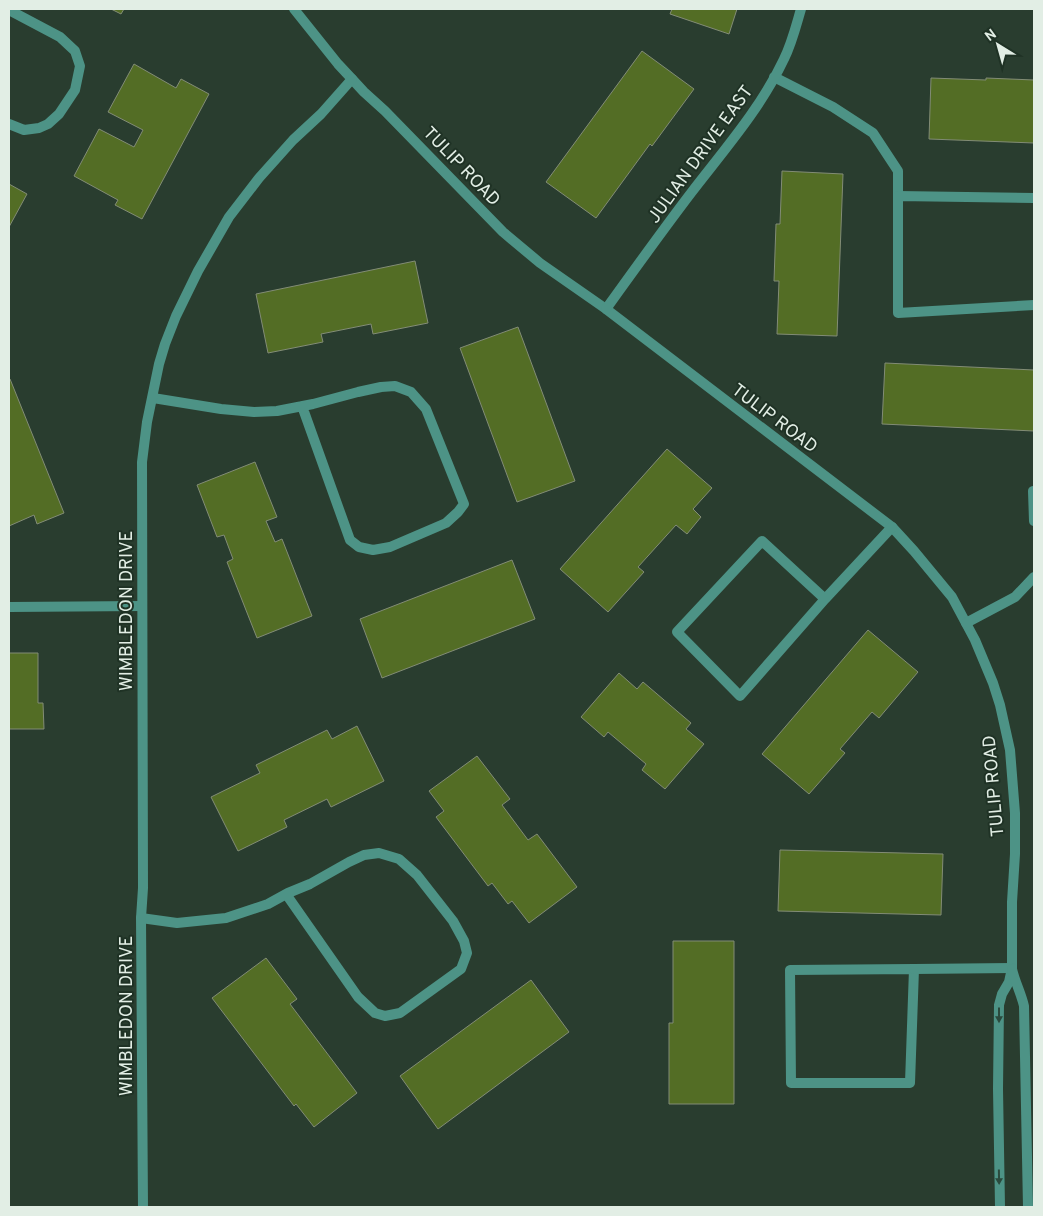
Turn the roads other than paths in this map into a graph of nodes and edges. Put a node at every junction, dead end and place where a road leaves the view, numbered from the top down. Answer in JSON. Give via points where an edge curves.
{"nodes":[{"id":1,"x":294,"y":9,"type":"edge"},
{"id":2,"x":801,"y":9,"type":"edge"},
{"id":3,"x":9,"y":10,"type":"edge"},
{"id":4,"x":774,"y":77,"type":"junction"},
{"id":5,"x":352,"y":79,"type":"junction"},
{"id":6,"x":9,"y":124,"type":"edge"},
{"id":7,"x":898,"y":196,"type":"junction"},
{"id":8,"x":1034,"y":198,"type":"edge"},
{"id":9,"x":1034,"y":305,"type":"edge"},
{"id":10,"x":606,"y":309,"type":"junction"},
{"id":11,"x":153,"y":398,"type":"junction"},
{"id":12,"x":302,"y":406,"type":"junction"},
{"id":13,"x":1033,"y":491,"type":"dead end"},
{"id":14,"x":1034,"y":521,"type":"edge"},
{"id":15,"x":892,"y":527,"type":"junction"},
{"id":16,"x":1034,"y":577,"type":"edge"},
{"id":17,"x":825,"y":599,"type":"junction"},
{"id":18,"x":142,"y":606,"type":"junction"},
{"id":19,"x":9,"y":607,"type":"edge"},
{"id":20,"x":966,"y":623,"type":"junction"},
{"id":21,"x":286,"y":894,"type":"junction"},
{"id":22,"x":141,"y":918,"type":"junction"},
{"id":23,"x":1012,"y":968,"type":"junction"},
{"id":24,"x":914,"y":969,"type":"junction"},
{"id":25,"x":143,"y":1207,"type":"edge"},
{"id":26,"x":1000,"y":1207,"type":"edge"},
{"id":27,"x":1028,"y":1207,"type":"edge"}],
"edges":[{"from":1,"to":5,"type":"street","name":"TULIP ROAD"},
{"from":2,"to":4,"type":"street","name":"JULIAN DRIVE EAST","via":[[792,41]]},
{"from":3,"to":6,"type":"street","via":[[60,36],[75,51],[80,66],[75,90],[48,124],[24,130]]},
{"from":4,"to":7,"type":"street","via":[[833,107],[873,133],[898,171]]},
{"from":4,"to":10,"type":"street","name":"JULIAN DRIVE EAST","via":[[729,145]]},
{"from":5,"to":10,"type":"street","name":"TULIP ROAD","via":[[504,232],[540,263]]},
{"from":5,"to":11,"type":"street","name":"WIMBLEDON DRIVE","via":[[259,178],[229,217],[176,316],[163,350]]},
{"from":7,"to":8,"type":"street"},
{"from":7,"to":9,"type":"street","via":[[898,313]]},
{"from":10,"to":15,"type":"street","name":"TULIP ROAD"},
{"from":11,"to":12,"type":"street","via":[[254,412]]},
{"from":11,"to":18,"type":"street","name":"WIMBLEDON DRIVE","via":[[142,462]]},
{"from":12,"to":12,"type":"street","via":[[381,387],[395,386],[411,392],[426,409],[464,504],[446,523],[390,547],[359,548],[350,540]]},
{"from":13,"to":14,"type":"street"},
{"from":15,"to":17,"type":"street"},
{"from":15,"to":20,"type":"street","name":"TULIP ROAD","via":[[952,597]]},
{"from":16,"to":20,"type":"street","via":[[1015,597]]},
{"from":17,"to":17,"type":"street","via":[[740,696],[676,632],[762,541]]},
{"from":18,"to":19,"type":"street"},
{"from":18,"to":22,"type":"street","name":"WIMBLEDON DRIVE"},
{"from":20,"to":23,"type":"street","name":"TULIP ROAD","via":[[993,683],[1010,750],[1015,830]]},
{"from":21,"to":21,"type":"street","via":[[364,855],[379,853],[400,859],[417,875],[453,921],[467,954],[461,969],[400,1013],[385,1016],[375,1013],[358,997]]},
{"from":21,"to":22,"type":"street","via":[[268,904],[226,918],[177,923]]},
{"from":22,"to":25,"type":"street","name":"WIMBLEDON DRIVE"},
{"from":23,"to":24,"type":"street"},
{"from":23,"to":26,"type":"street","name":"TULIP ROAD","one_way":true,"via":[[999,1005]]},
{"from":23,"to":27,"type":"street","name":"TULIP ROAD","via":[[1024,1006]]},
{"from":24,"to":24,"type":"street","via":[[910,1083],[791,1083],[790,970]]}]}
